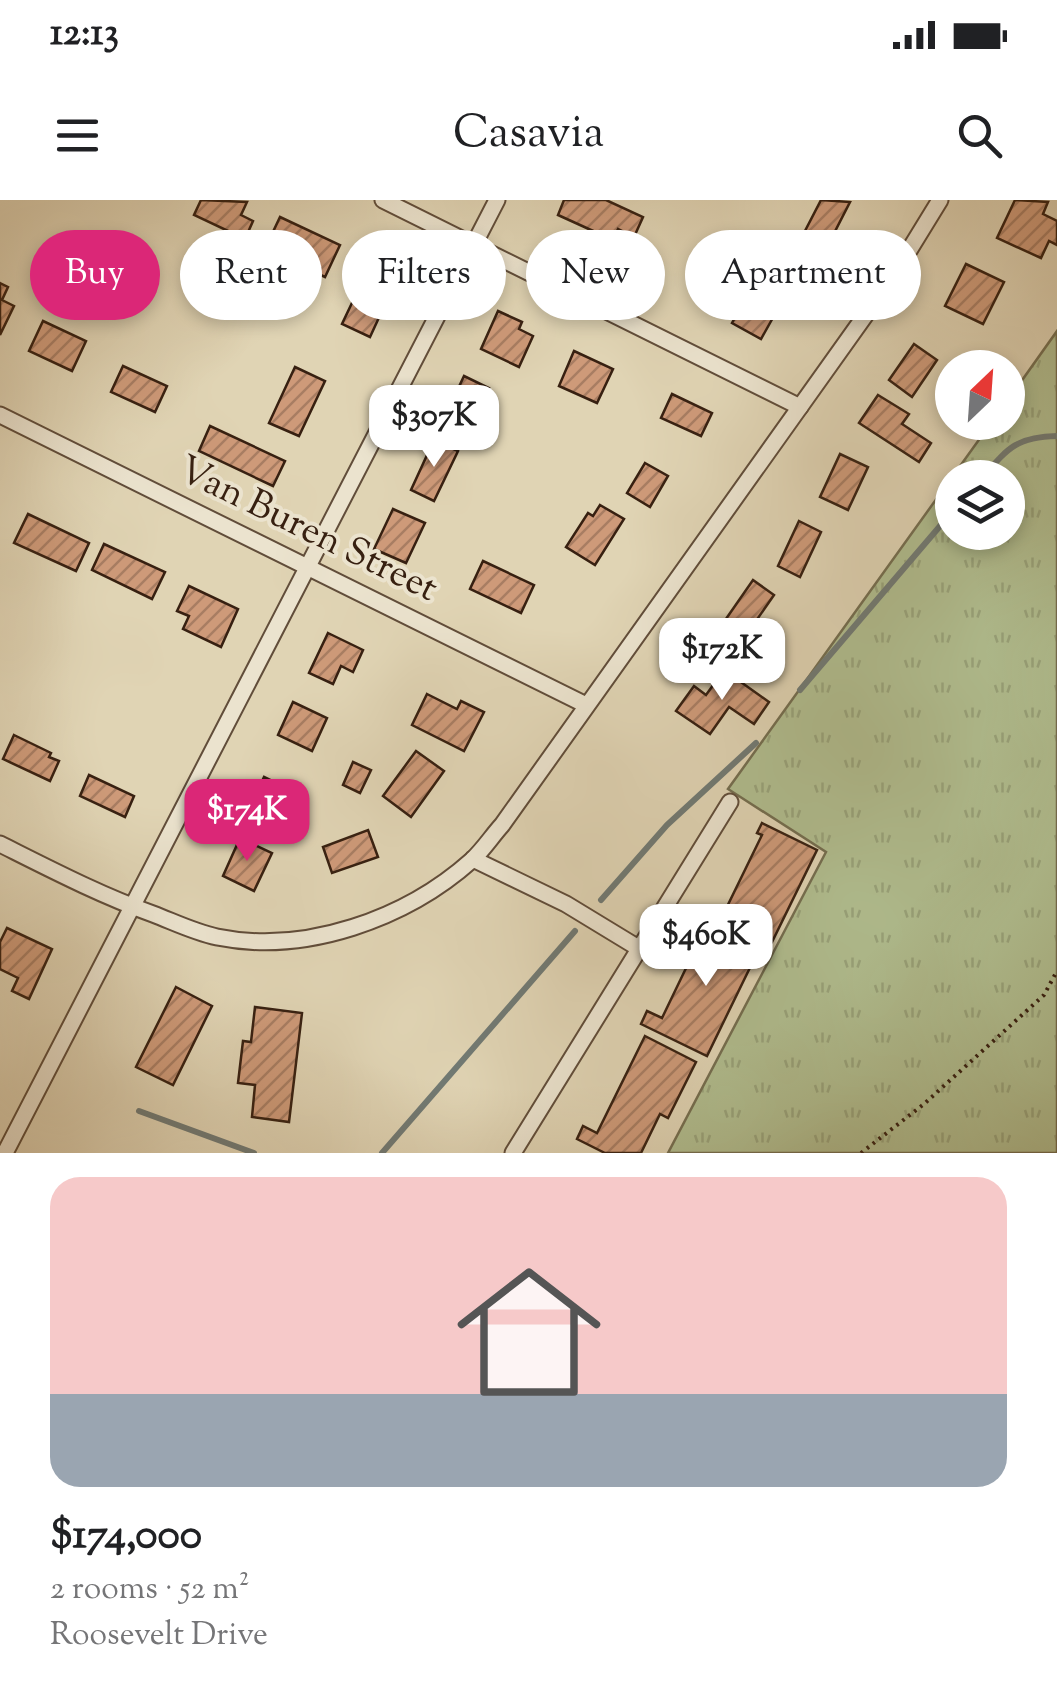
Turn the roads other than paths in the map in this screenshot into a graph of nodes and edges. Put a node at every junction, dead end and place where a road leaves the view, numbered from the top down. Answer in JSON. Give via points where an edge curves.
{"nodes":[{"id":1,"x":384,"y":200,"type":"edge"},
{"id":2,"x":497,"y":200,"type":"edge"},
{"id":3,"x":940,"y":200,"type":"edge"},
{"id":4,"x":444,"y":230,"type":"edge"},
{"id":5,"x":482,"y":230,"type":"edge"},
{"id":6,"x":506,"y":261,"type":"edge"},
{"id":7,"x":435,"y":320,"type":"edge"},
{"id":8,"x":800,"y":407,"type":"junction"},
{"id":9,"x":0,"y":415,"type":"edge"},
{"id":10,"x":307,"y":568,"type":"junction"},
{"id":11,"x":586,"y":705,"type":"junction"},
{"id":12,"x":730,"y":802,"type":"dead end"},
{"id":13,"x":0,"y":844,"type":"edge"},
{"id":14,"x":473,"y":859,"type":"junction"},
{"id":15,"x":132,"y":907,"type":"junction"},
{"id":16,"x":640,"y":949,"type":"junction"},
{"id":17,"x":5,"y":1153,"type":"edge"},
{"id":18,"x":514,"y":1153,"type":"edge"}],
"edges":[{"from":1,"to":4,"type":"street"},
{"from":2,"to":5,"type":"street"},
{"from":3,"to":8,"type":"street"},
{"from":6,"to":8,"type":"street"},
{"from":7,"to":10,"type":"street"},
{"from":8,"to":11,"type":"street"},
{"from":9,"to":10,"type":"street","name":"Van Buren Street"},
{"from":10,"to":11,"type":"street","name":"Van Buren Street"},
{"from":10,"to":15,"type":"street"},
{"from":11,"to":14,"type":"street"},
{"from":12,"to":16,"type":"street"},
{"from":13,"to":15,"type":"street"},
{"from":14,"to":15,"type":"street","via":[[395,910],[331,934],[220,938]]},
{"from":14,"to":16,"type":"street"},
{"from":15,"to":17,"type":"street"},
{"from":16,"to":18,"type":"street"}]}
